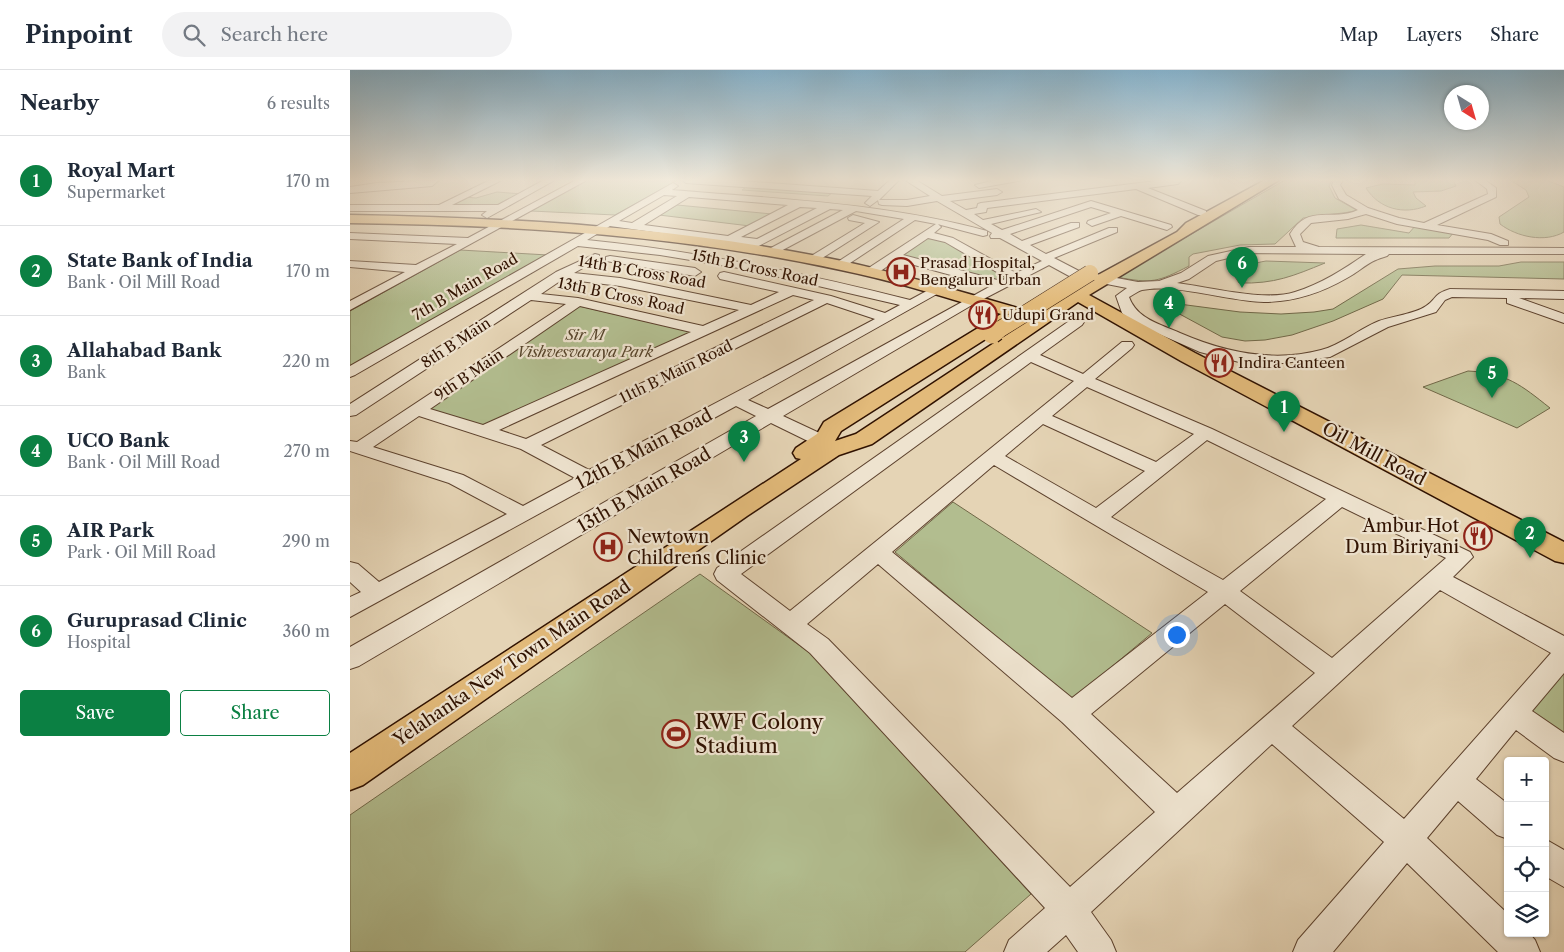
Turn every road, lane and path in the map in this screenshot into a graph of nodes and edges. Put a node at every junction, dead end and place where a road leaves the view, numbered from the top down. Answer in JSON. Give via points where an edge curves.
{"nodes":[{"id":1,"x":422,"y":221,"type":"edge"},
{"id":2,"x":509,"y":221,"type":"edge"},
{"id":3,"x":611,"y":221,"type":"edge"},
{"id":4,"x":642,"y":221,"type":"edge"},
{"id":5,"x":766,"y":221,"type":"edge"},
{"id":6,"x":792,"y":221,"type":"edge"},
{"id":7,"x":828,"y":221,"type":"edge"},
{"id":8,"x":872,"y":221,"type":"edge"},
{"id":9,"x":908,"y":221,"type":"edge"},
{"id":10,"x":936,"y":221,"type":"edge"},
{"id":11,"x":978,"y":221,"type":"edge"},
{"id":12,"x":990,"y":221,"type":"edge"},
{"id":13,"x":1040,"y":221,"type":"edge"},
{"id":14,"x":1097,"y":221,"type":"edge"},
{"id":15,"x":1157,"y":221,"type":"edge"},
{"id":16,"x":1188,"y":221,"type":"edge"},
{"id":17,"x":1189,"y":221,"type":"edge"},
{"id":18,"x":1310,"y":221,"type":"edge"},
{"id":19,"x":1397,"y":221,"type":"edge"},
{"id":20,"x":1437,"y":221,"type":"edge"},
{"id":21,"x":1464,"y":221,"type":"edge"},
{"id":22,"x":474,"y":222,"type":"joint"},
{"id":23,"x":942,"y":222,"type":"junction"},
{"id":24,"x":981,"y":223,"type":"junction"},
{"id":25,"x":1092,"y":223,"type":"dead end"},
{"id":26,"x":504,"y":224,"type":"junction"},
{"id":27,"x":1075,"y":225,"type":"dead end"},
{"id":28,"x":603,"y":226,"type":"junction"},
{"id":29,"x":634,"y":226,"type":"junction"},
{"id":30,"x":734,"y":226,"type":"dead end"},
{"id":31,"x":1179,"y":226,"type":"junction"},
{"id":32,"x":1425,"y":226,"type":"junction"},
{"id":33,"x":752,"y":228,"type":"junction"},
{"id":34,"x":1113,"y":230,"type":"dead end"},
{"id":35,"x":926,"y":234,"type":"junction"},
{"id":36,"x":996,"y":235,"type":"junction"},
{"id":37,"x":350,"y":236,"type":"edge"},
{"id":38,"x":1149,"y":236,"type":"dead end"},
{"id":39,"x":1491,"y":237,"type":"junction"},
{"id":40,"x":732,"y":238,"type":"junction"},
{"id":41,"x":472,"y":241,"type":"junction"},
{"id":42,"x":575,"y":242,"type":"junction"},
{"id":43,"x":1021,"y":244,"type":"junction"},
{"id":44,"x":1298,"y":244,"type":"junction"},
{"id":45,"x":753,"y":246,"type":"junction"},
{"id":46,"x":350,"y":248,"type":"edge"},
{"id":47,"x":1485,"y":249,"type":"junction"},
{"id":48,"x":1278,"y":250,"type":"junction"},
{"id":49,"x":1319,"y":250,"type":"junction"},
{"id":50,"x":1350,"y":250,"type":"junction"},
{"id":51,"x":1531,"y":250,"type":"junction"},
{"id":52,"x":453,"y":251,"type":"junction"},
{"id":53,"x":1407,"y":251,"type":"junction"},
{"id":54,"x":1564,"y":251,"type":"edge"},
{"id":55,"x":770,"y":252,"type":"junction"},
{"id":56,"x":555,"y":254,"type":"junction"},
{"id":57,"x":894,"y":256,"type":"junction"},
{"id":58,"x":595,"y":257,"type":"junction"},
{"id":59,"x":812,"y":260,"type":"junction"},
{"id":60,"x":1045,"y":261,"type":"junction"},
{"id":61,"x":1362,"y":261,"type":"junction"},
{"id":62,"x":723,"y":262,"type":"junction"},
{"id":63,"x":350,"y":264,"type":"edge"},
{"id":64,"x":368,"y":265,"type":"junction"},
{"id":65,"x":840,"y":265,"type":"junction"},
{"id":66,"x":418,"y":270,"type":"junction"},
{"id":67,"x":525,"y":271,"type":"junction"},
{"id":68,"x":709,"y":272,"type":"junction"},
{"id":69,"x":871,"y":272,"type":"junction"},
{"id":70,"x":350,"y":274,"type":"edge"},
{"id":71,"x":561,"y":275,"type":"junction"},
{"id":72,"x":1087,"y":277,"type":"junction"},
{"id":73,"x":1007,"y":280,"type":"junction"},
{"id":74,"x":1161,"y":285,"type":"junction"},
{"id":75,"x":1134,"y":287,"type":"junction"},
{"id":76,"x":1054,"y":288,"type":"joint"},
{"id":77,"x":938,"y":290,"type":"junction"},
{"id":78,"x":792,"y":291,"type":"junction"},
{"id":79,"x":1495,"y":293,"type":"junction"},
{"id":80,"x":1564,"y":295,"type":"edge"},
{"id":81,"x":530,"y":296,"type":"junction"},
{"id":82,"x":826,"y":299,"type":"junction"},
{"id":83,"x":970,"y":300,"type":"junction"},
{"id":84,"x":578,"y":302,"type":"junction"},
{"id":85,"x":912,"y":304,"type":"junction"},
{"id":86,"x":350,"y":306,"type":"edge"},
{"id":87,"x":753,"y":309,"type":"junction"},
{"id":88,"x":1015,"y":312,"type":"junction"},
{"id":89,"x":887,"y":318,"type":"junction"},
{"id":90,"x":1564,"y":319,"type":"edge"},
{"id":91,"x":1043,"y":320,"type":"junction"},
{"id":92,"x":1077,"y":322,"type":"dead end"},
{"id":93,"x":705,"y":331,"type":"junction"},
{"id":94,"x":416,"y":334,"type":"junction"},
{"id":95,"x":463,"y":338,"type":"junction"},
{"id":96,"x":1127,"y":345,"type":"dead end"},
{"id":97,"x":1196,"y":353,"type":"junction"},
{"id":98,"x":1029,"y":356,"type":"junction"},
{"id":99,"x":350,"y":372,"type":"edge"},
{"id":100,"x":1085,"y":380,"type":"junction"},
{"id":101,"x":735,"y":400,"type":"junction"},
{"id":102,"x":417,"y":410,"type":"junction"},
{"id":103,"x":350,"y":411,"type":"edge"},
{"id":104,"x":771,"y":416,"type":"junction"},
{"id":105,"x":1041,"y":417,"type":"junction"},
{"id":106,"x":484,"y":431,"type":"junction"},
{"id":107,"x":1206,"y":433,"type":"junction"},
{"id":108,"x":826,"y":443,"type":"junction"},
{"id":109,"x":527,"y":445,"type":"junction"},
{"id":110,"x":355,"y":446,"type":"edge"},
{"id":111,"x":993,"y":457,"type":"junction"},
{"id":112,"x":1158,"y":470,"type":"junction"},
{"id":113,"x":590,"y":478,"type":"junction"},
{"id":114,"x":1340,"y":498,"type":"junction"},
{"id":115,"x":523,"y":514,"type":"junction"},
{"id":116,"x":1099,"y":516,"type":"junction"},
{"id":117,"x":878,"y":552,"type":"junction"},
{"id":118,"x":1564,"y":554,"type":"edge"},
{"id":119,"x":350,"y":570,"type":"edge"},
{"id":120,"x":1438,"y":579,"type":"junction"},
{"id":121,"x":1224,"y":591,"type":"junction"},
{"id":122,"x":376,"y":594,"type":"junction"},
{"id":123,"x":350,"y":608,"type":"edge"},
{"id":124,"x":791,"y":624,"type":"junction"},
{"id":125,"x":1564,"y":648,"type":"edge"},
{"id":126,"x":1564,"y":655,"type":"edge"},
{"id":127,"x":350,"y":659,"type":"edge"},
{"id":128,"x":1333,"y":673,"type":"junction"},
{"id":129,"x":1514,"y":713,"type":"junction"},
{"id":130,"x":1072,"y":714,"type":"junction"},
{"id":131,"x":1272,"y":727,"type":"junction"},
{"id":132,"x":1564,"y":750,"type":"edge"},
{"id":133,"x":350,"y":752,"type":"edge"},
{"id":134,"x":350,"y":773,"type":"edge"},
{"id":135,"x":1456,"y":782,"type":"junction"},
{"id":136,"x":1177,"y":813,"type":"junction"},
{"id":137,"x":1504,"y":821,"type":"edge"},
{"id":138,"x":1406,"y":840,"type":"junction"},
{"id":139,"x":1549,"y":858,"type":"edge"},
{"id":140,"x":1564,"y":871,"type":"edge"},
{"id":141,"x":1068,"y":909,"type":"junction"},
{"id":142,"x":1021,"y":952,"type":"edge"},
{"id":143,"x":1099,"y":952,"type":"edge"},
{"id":144,"x":1310,"y":952,"type":"edge"},
{"id":145,"x":1523,"y":952,"type":"edge"}],
"edges":[{"from":1,"to":22,"type":"main road"},
{"from":2,"to":26,"type":"street"},
{"from":3,"to":28,"type":"street","name":"7th B Main Road"},
{"from":4,"to":29,"type":"street"},
{"from":5,"to":33,"type":"street"},
{"from":6,"to":45,"type":"street"},
{"from":7,"to":55,"type":"street"},
{"from":8,"to":59,"type":"street"},
{"from":9,"to":65,"type":"street"},
{"from":10,"to":23,"type":"street"},
{"from":11,"to":24,"type":"street"},
{"from":12,"to":24,"type":"street"},
{"from":13,"to":36,"type":"street"},
{"from":14,"to":25,"type":"street"},
{"from":15,"to":31,"type":"street"},
{"from":16,"to":31,"type":"main road"},
{"from":17,"to":31,"type":"main road"},
{"from":18,"to":44,"type":"street","via":[[1298,228],[1295,234]]},
{"from":19,"to":32,"type":"street"},
{"from":20,"to":32,"type":"street"},
{"from":21,"to":39,"type":"street"},
{"from":22,"to":26,"type":"main road"},
{"from":23,"to":35,"type":"street"},
{"from":23,"to":36,"type":"street"},
{"from":24,"to":36,"type":"street"},
{"from":26,"to":28,"type":"main road"},
{"from":26,"to":41,"type":"street"},
{"from":27,"to":43,"type":"street"},
{"from":28,"to":29,"type":"street"},
{"from":28,"to":42,"type":"street","name":"7th B Main Road"},
{"from":28,"to":45,"type":"main road"},
{"from":29,"to":40,"type":"street"},
{"from":30,"to":33,"type":"street"},
{"from":31,"to":38,"type":"main road"},
{"from":31,"to":72,"type":"main road","via":[[1182,235]]},
{"from":32,"to":39,"type":"street"},
{"from":33,"to":40,"type":"street"},
{"from":34,"to":60,"type":"street","name":"13th B Main Road"},
{"from":35,"to":57,"type":"street"},
{"from":35,"to":73,"type":"street","via":[[949,240]]},
{"from":36,"to":43,"type":"street"},
{"from":36,"to":60,"type":"street"},
{"from":37,"to":41,"type":"street"},
{"from":39,"to":47,"type":"street","via":[[1492,245]]},
{"from":39,"to":51,"type":"street"},
{"from":40,"to":45,"type":"street"},
{"from":41,"to":52,"type":"street"},
{"from":42,"to":56,"type":"street","name":"7th B Main Road"},
{"from":42,"to":62,"type":"street","via":[[643,248]]},
{"from":43,"to":60,"type":"street"},
{"from":44,"to":48,"type":"street"},
{"from":44,"to":49,"type":"street"},
{"from":45,"to":55,"type":"main road"},
{"from":45,"to":62,"type":"street"},
{"from":46,"to":52,"type":"street"},
{"from":47,"to":51,"type":"street"},
{"from":47,"to":53,"type":"street"},
{"from":48,"to":49,"type":"street"},
{"from":48,"to":74,"type":"street","via":[[1249,250],[1218,256],[1185,276]]},
{"from":49,"to":50,"type":"street"},
{"from":50,"to":53,"type":"street"},
{"from":50,"to":61,"type":"street"},
{"from":51,"to":54,"type":"street"},
{"from":52,"to":66,"type":"street"},
{"from":53,"to":61,"type":"street","via":[[1370,256]]},
{"from":55,"to":59,"type":"main road"},
{"from":56,"to":58,"type":"street","name":"15th B Cross Road"},
{"from":56,"to":67,"type":"street","name":"7th B Main Road"},
{"from":57,"to":69,"type":"street"},
{"from":57,"to":73,"type":"street"},
{"from":58,"to":68,"type":"street","name":"15th B Cross Road"},
{"from":58,"to":71,"type":"street","name":"8th B Main"},
{"from":59,"to":65,"type":"main road"},
{"from":60,"to":72,"type":"street"},
{"from":60,"to":73,"type":"street","name":"13th B Main Road"},
{"from":61,"to":74,"type":"street","via":[[1344,275],[1290,297],[1245,297]]},
{"from":62,"to":68,"type":"street"},
{"from":62,"to":85,"type":"street"},
{"from":63,"to":64,"type":"street"},
{"from":64,"to":66,"type":"street"},
{"from":64,"to":70,"type":"street"},
{"from":65,"to":69,"type":"main road"},
{"from":66,"to":86,"type":"street"},
{"from":67,"to":71,"type":"street","name":"14th B Cross Road"},
{"from":67,"to":94,"type":"street","name":"7th B Main Road"},
{"from":68,"to":78,"type":"street","name":"15th B Cross Road"},
{"from":69,"to":77,"type":"main road"},
{"from":71,"to":81,"type":"street","name":"8th B Main"},
{"from":71,"to":87,"type":"street","name":"14th B Cross Road","via":[[620,282]]},
{"from":72,"to":75,"type":"street"},
{"from":72,"to":76,"type":"main road","name":"Oil Mill Road"},
{"from":72,"to":91,"type":"main road","name":"Yelahanka New Town Main Road"},
{"from":72,"to":97,"type":"main road","name":"Oil Mill Road"},
{"from":72,"to":108,"type":"main road"},
{"from":73,"to":83,"type":"street","name":"13th B Main Road"},
{"from":74,"to":75,"type":"street"},
{"from":75,"to":97,"type":"street","via":[[1122,296],[1127,310]]},
{"from":76,"to":88,"type":"main road","name":"Yelahanka New Town Main Road"},
{"from":77,"to":83,"type":"main road"},
{"from":77,"to":85,"type":"street","name":"12th B Main Road"},
{"from":78,"to":82,"type":"street","name":"15th B Cross Road"},
{"from":78,"to":87,"type":"street"},
{"from":79,"to":80,"type":"street"},
{"from":79,"to":90,"type":"street"},
{"from":79,"to":97,"type":"street","via":[[1450,293],[1440,297],[1432,309],[1383,324],[1325,354],[1257,359]]},
{"from":81,"to":84,"type":"street","name":"13th B Cross Road"},
{"from":81,"to":95,"type":"street","name":"8th B Main"},
{"from":82,"to":89,"type":"street","name":"15th B Cross Road"},
{"from":82,"to":109,"type":"street","name":"11th B Main Road"},
{"from":83,"to":88,"type":"main road"},
{"from":83,"to":104,"type":"street","name":"13th B Main Road"},
{"from":84,"to":93,"type":"street","name":"13th B Cross Road"},
{"from":84,"to":102,"type":"street","name":"9th B Main"},
{"from":85,"to":89,"type":"street","name":"12th B Main Road"},
{"from":87,"to":93,"type":"street"},
{"from":88,"to":91,"type":"main road"},
{"from":88,"to":108,"type":"main road","name":"Yelahanka New Town Main Road","via":[[832,427]]},
{"from":89,"to":101,"type":"street","name":"12th B Main Road"},
{"from":91,"to":108,"type":"main road","name":"Yelahanka New Town Main Road","via":[[864,439]]},
{"from":92,"to":98,"type":"street"},
{"from":93,"to":106,"type":"street"},
{"from":94,"to":95,"type":"street"},
{"from":94,"to":99,"type":"street","name":"7th B Main Road"},
{"from":95,"to":103,"type":"street","name":"8th B Main"},
{"from":96,"to":100,"type":"street"},
{"from":97,"to":118,"type":"main road","name":"Oil Mill Road"},
{"from":98,"to":100,"type":"street"},
{"from":98,"to":124,"type":"street","via":[[726,574]]},
{"from":100,"to":105,"type":"street"},
{"from":100,"to":107,"type":"street"},
{"from":101,"to":104,"type":"street"},
{"from":101,"to":113,"type":"street","name":"12th B Main Road"},
{"from":102,"to":106,"type":"street"},
{"from":102,"to":110,"type":"street","name":"9th B Main"},
{"from":104,"to":108,"type":"street"},
{"from":104,"to":127,"type":"street","name":"13th B Main Road"},
{"from":105,"to":111,"type":"street"},
{"from":105,"to":112,"type":"street"},
{"from":106,"to":109,"type":"street"},
{"from":107,"to":112,"type":"street"},
{"from":107,"to":114,"type":"street"},
{"from":108,"to":133,"type":"main road","name":"Yelahanka New Town Main Road"},
{"from":108,"to":134,"type":"main road","name":"Yelahanka New Town Main Road","via":[[738,510]]},
{"from":109,"to":113,"type":"street"},
{"from":110,"to":115,"type":"street","via":[[456,479]]},
{"from":111,"to":116,"type":"street"},
{"from":111,"to":117,"type":"street"},
{"from":112,"to":116,"type":"street"},
{"from":113,"to":115,"type":"street","name":"12th B Main Road"},
{"from":114,"to":120,"type":"street","via":[[1462,557]]},
{"from":114,"to":121,"type":"street"},
{"from":115,"to":122,"type":"street","name":"12th B Main Road"},
{"from":116,"to":121,"type":"street"},
{"from":117,"to":124,"type":"street"},
{"from":117,"to":130,"type":"street"},
{"from":119,"to":122,"type":"street"},
{"from":120,"to":125,"type":"street"},
{"from":120,"to":128,"type":"street"},
{"from":121,"to":128,"type":"street"},
{"from":121,"to":130,"type":"street"},
{"from":122,"to":123,"type":"street","name":"12th B Main Road"},
{"from":124,"to":141,"type":"street","via":[[819,646]]},
{"from":126,"to":129,"type":"street"},
{"from":128,"to":131,"type":"street"},
{"from":129,"to":132,"type":"street"},
{"from":129,"to":135,"type":"street"},
{"from":130,"to":136,"type":"street"},
{"from":131,"to":136,"type":"street"},
{"from":131,"to":138,"type":"street"},
{"from":135,"to":137,"type":"street"},
{"from":135,"to":138,"type":"street"},
{"from":136,"to":141,"type":"street"},
{"from":138,"to":144,"type":"street"},
{"from":138,"to":145,"type":"street"},
{"from":139,"to":140,"type":"street"},
{"from":141,"to":142,"type":"street"},
{"from":141,"to":143,"type":"street"}]}
